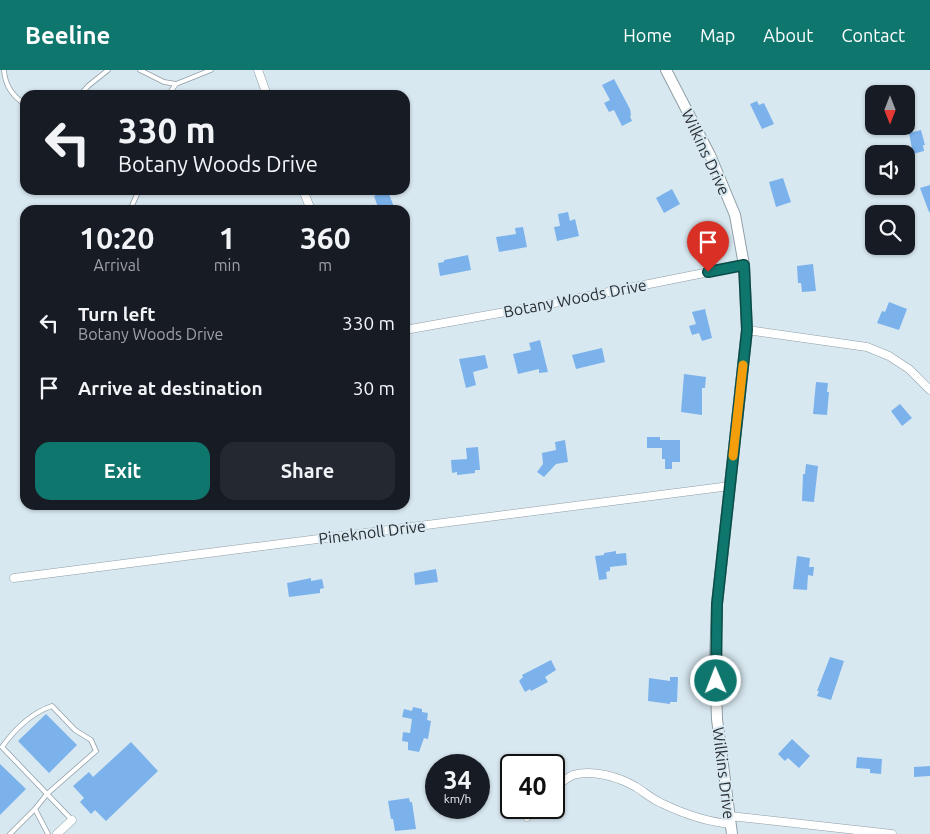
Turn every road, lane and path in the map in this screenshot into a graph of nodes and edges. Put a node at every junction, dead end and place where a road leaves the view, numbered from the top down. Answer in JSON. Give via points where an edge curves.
{"nodes":[{"id":1,"x":4,"y":70,"type":"edge"},
{"id":2,"x":108,"y":70,"type":"edge"},
{"id":3,"x":140,"y":70,"type":"edge"},
{"id":4,"x":211,"y":70,"type":"edge"},
{"id":5,"x":258,"y":70,"type":"edge"},
{"id":6,"x":666,"y":70,"type":"edge"},
{"id":7,"x":176,"y":84,"type":"junction"},
{"id":8,"x":84,"y":90,"type":"edge"},
{"id":9,"x":172,"y":90,"type":"edge"},
{"id":10,"x":265,"y":90,"type":"edge"},
{"id":11,"x":20,"y":99,"type":"edge"},
{"id":12,"x":744,"y":265,"type":"junction"},
{"id":13,"x":410,"y":329,"type":"edge"},
{"id":14,"x":747,"y":330,"type":"junction"},
{"id":15,"x":930,"y":390,"type":"edge"},
{"id":16,"x":730,"y":486,"type":"junction"},
{"id":17,"x":14,"y":578,"type":"dead end"},
{"id":18,"x":565,"y":781,"type":"edge"},
{"id":19,"x":48,"y":794,"type":"junction"},
{"id":20,"x":35,"y":808,"type":"junction"},
{"id":21,"x":72,"y":820,"type":"joint"},
{"id":22,"x":731,"y":825,"type":"edge"},
{"id":23,"x":10,"y":834,"type":"edge"},
{"id":24,"x":48,"y":834,"type":"edge"},
{"id":25,"x":57,"y":834,"type":"edge"},
{"id":26,"x":892,"y":834,"type":"edge"}],
"edges":[{"from":1,"to":11,"type":"lane","via":[[9,88]]},
{"from":2,"to":8,"type":"lane"},
{"from":3,"to":7,"type":"lane"},
{"from":4,"to":7,"type":"lane"},
{"from":5,"to":10,"type":"street"},
{"from":6,"to":12,"type":"street","name":"Wilkins Drive","via":[[710,155],[735,215]]},
{"from":7,"to":9,"type":"lane"},
{"from":12,"to":13,"type":"street","name":"Botany Woods Drive"},
{"from":12,"to":14,"type":"street","name":"Wilkins Drive"},
{"from":14,"to":15,"type":"street","via":[[868,347],[909,369]]},
{"from":14,"to":16,"type":"street","name":"Wilkins Drive"},
{"from":16,"to":17,"type":"street","name":"Pineknoll Drive"},
{"from":16,"to":22,"type":"street","name":"Wilkins Drive","via":[[717,604],[715,662]]},
{"from":18,"to":22,"type":"street","via":[[591,773],[617,778],[679,811],[711,823]]},
{"from":19,"to":19,"type":"lane","via":[[96,751],[91,740],[75,730],[52,706],[38,711],[12,732],[2,747]]},
{"from":19,"to":20,"type":"lane"},
{"from":19,"to":21,"type":"lane"},
{"from":20,"to":23,"type":"lane"},
{"from":20,"to":24,"type":"lane"},
{"from":21,"to":25,"type":"street"},
{"from":22,"to":26,"type":"street"}]}
